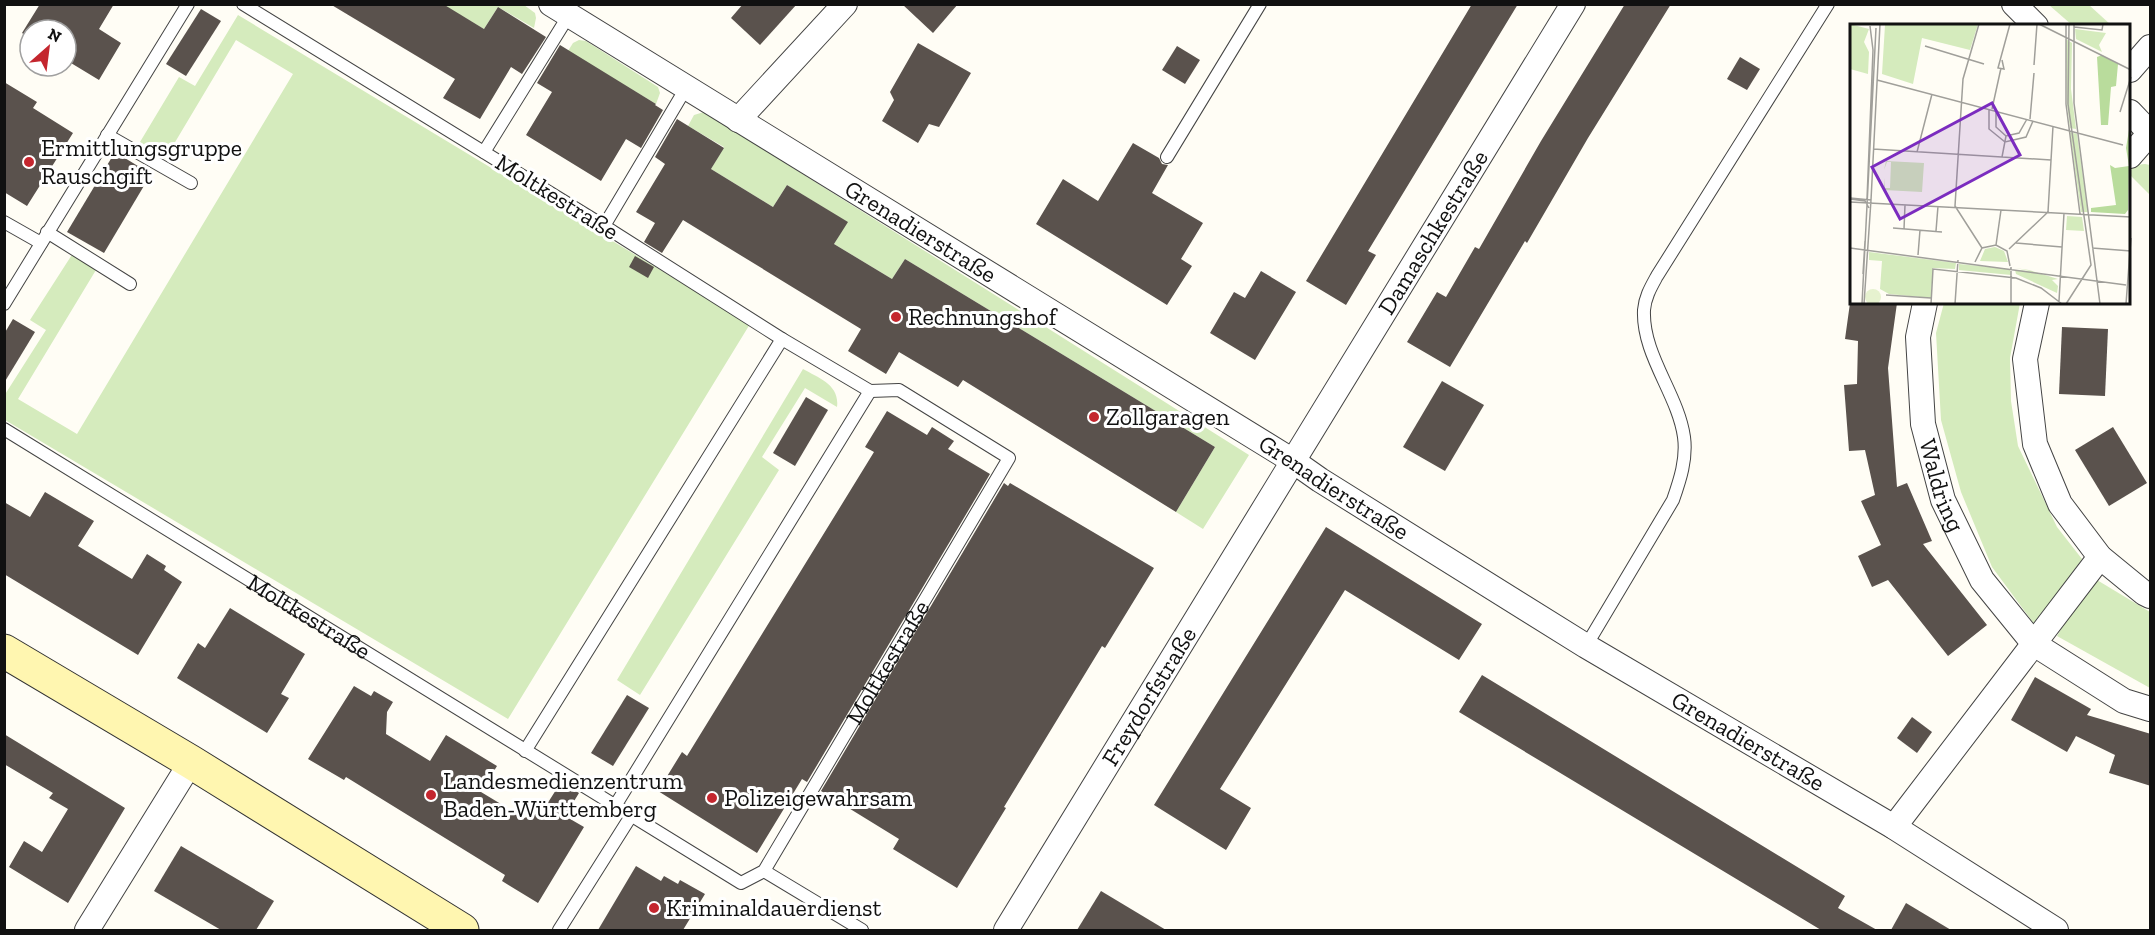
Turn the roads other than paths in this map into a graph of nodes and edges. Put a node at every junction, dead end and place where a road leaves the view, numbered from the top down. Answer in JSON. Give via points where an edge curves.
{"nodes":[{"id":1,"x":188,"y":4,"type":"edge"},
{"id":2,"x":243,"y":4,"type":"edge"},
{"id":3,"x":845,"y":4,"type":"edge"},
{"id":4,"x":1260,"y":4,"type":"edge"},
{"id":5,"x":1573,"y":4,"type":"edge"},
{"id":6,"x":1828,"y":4,"type":"edge"},
{"id":7,"x":2014,"y":4,"type":"edge"},
{"id":8,"x":560,"y":10,"type":"edge"},
{"id":9,"x":2034,"y":24,"type":"edge"},
{"id":10,"x":2151,"y":47,"type":"edge"},
{"id":11,"x":2131,"y":69,"type":"edge"},
{"id":12,"x":686,"y":88,"type":"junction"},
{"id":13,"x":2131,"y":113,"type":"edge"},
{"id":14,"x":738,"y":120,"type":"junction"},
{"id":15,"x":2151,"y":133,"type":"edge"},
{"id":16,"x":107,"y":135,"type":"junction"},
{"id":17,"x":484,"y":152,"type":"junction"},
{"id":18,"x":2131,"y":155,"type":"edge"},
{"id":19,"x":1167,"y":157,"type":"dead end"},
{"id":20,"x":191,"y":183,"type":"dead end"},
{"id":21,"x":4,"y":222,"type":"edge"},
{"id":22,"x":604,"y":226,"type":"junction"},
{"id":23,"x":44,"y":238,"type":"junction"},
{"id":24,"x":130,"y":284,"type":"dead end"},
{"id":25,"x":4,"y":304,"type":"edge"},
{"id":26,"x":1925,"y":304,"type":"edge"},
{"id":27,"x":2037,"y":304,"type":"edge"},
{"id":28,"x":782,"y":339,"type":"junction"},
{"id":29,"x":870,"y":392,"type":"junction"},
{"id":30,"x":4,"y":429,"type":"edge"},
{"id":31,"x":1293,"y":461,"type":"junction"},
{"id":32,"x":2100,"y":557,"type":"junction"},
{"id":33,"x":2151,"y":596,"type":"edge"},
{"id":34,"x":2034,"y":644,"type":"junction"},
{"id":35,"x":1586,"y":646,"type":"junction"},
{"id":36,"x":4,"y":651,"type":"edge"},
{"id":37,"x":2151,"y":709,"type":"edge"},
{"id":38,"x":525,"y":751,"type":"junction"},
{"id":39,"x":191,"y":762,"type":"junction"},
{"id":40,"x":615,"y":806,"type":"junction"},
{"id":41,"x":631,"y":816,"type":"junction"},
{"id":42,"x":1894,"y":827,"type":"junction"},
{"id":43,"x":764,"y":872,"type":"junction"},
{"id":44,"x":1010,"y":929,"type":"edge"},
{"id":45,"x":87,"y":930,"type":"edge"},
{"id":46,"x":462,"y":930,"type":"edge"},
{"id":47,"x":559,"y":930,"type":"edge"},
{"id":48,"x":862,"y":930,"type":"edge"},
{"id":49,"x":2056,"y":930,"type":"edge"}],
"edges":[{"from":1,"to":16,"type":"lane"},
{"from":2,"to":17,"type":"lane","name":"Moltkestraße"},
{"from":3,"to":14,"type":"street"},
{"from":4,"to":19,"type":"lane"},
{"from":5,"to":31,"type":"street","name":"Damaschkestraße"},
{"from":6,"to":35,"type":"lane","via":[[1647,294],[1646,327],[1684,436],[1685,457],[1673,500]]},
{"from":7,"to":9,"type":"street"},
{"from":8,"to":12,"type":"street","name":"Grenadierstraße"},
{"from":8,"to":17,"type":"lane"},
{"from":10,"to":11,"type":"street"},
{"from":12,"to":14,"type":"street","name":"Grenadierstraße"},
{"from":12,"to":22,"type":"lane"},
{"from":13,"to":15,"type":"street"},
{"from":14,"to":31,"type":"street","name":"Grenadierstraße"},
{"from":15,"to":18,"type":"street"},
{"from":16,"to":20,"type":"lane"},
{"from":16,"to":23,"type":"lane"},
{"from":17,"to":22,"type":"lane","name":"Moltkestraße"},
{"from":21,"to":23,"type":"lane"},
{"from":22,"to":28,"type":"lane","name":"Moltkestraße"},
{"from":23,"to":24,"type":"lane"},
{"from":23,"to":25,"type":"lane"},
{"from":26,"to":34,"type":"street","name":"Waldring","via":[[1918,337],[1923,424],[1943,500],[1982,580]]},
{"from":27,"to":32,"type":"street","via":[[2025,359],[2035,444],[2060,504]]},
{"from":28,"to":29,"type":"lane","name":"Moltkestraße"},
{"from":28,"to":38,"type":"lane"},
{"from":29,"to":40,"type":"lane"},
{"from":29,"to":43,"type":"lane","name":"Moltkestraße","via":[[899,390],[1009,458]]},
{"from":30,"to":38,"type":"lane","name":"Moltkestraße"},
{"from":31,"to":35,"type":"street","name":"Grenadierstraße"},
{"from":31,"to":44,"type":"street","name":"Freydorfstraße"},
{"from":32,"to":33,"type":"street"},
{"from":32,"to":34,"type":"street"},
{"from":34,"to":37,"type":"street","name":"Waldring","via":[[2124,701]]},
{"from":34,"to":42,"type":"street"},
{"from":35,"to":42,"type":"street","name":"Grenadierstraße"},
{"from":36,"to":39,"type":"main road"},
{"from":38,"to":40,"type":"lane","name":"Moltkestraße"},
{"from":39,"to":45,"type":"street"},
{"from":39,"to":46,"type":"main road"},
{"from":40,"to":41,"type":"lane","name":"Moltkestraße"},
{"from":41,"to":43,"type":"lane","name":"Moltkestraße","via":[[741,883]]},
{"from":41,"to":47,"type":"lane"},
{"from":42,"to":49,"type":"street","name":"Grenadierstraße"},
{"from":43,"to":48,"type":"lane"}]}
